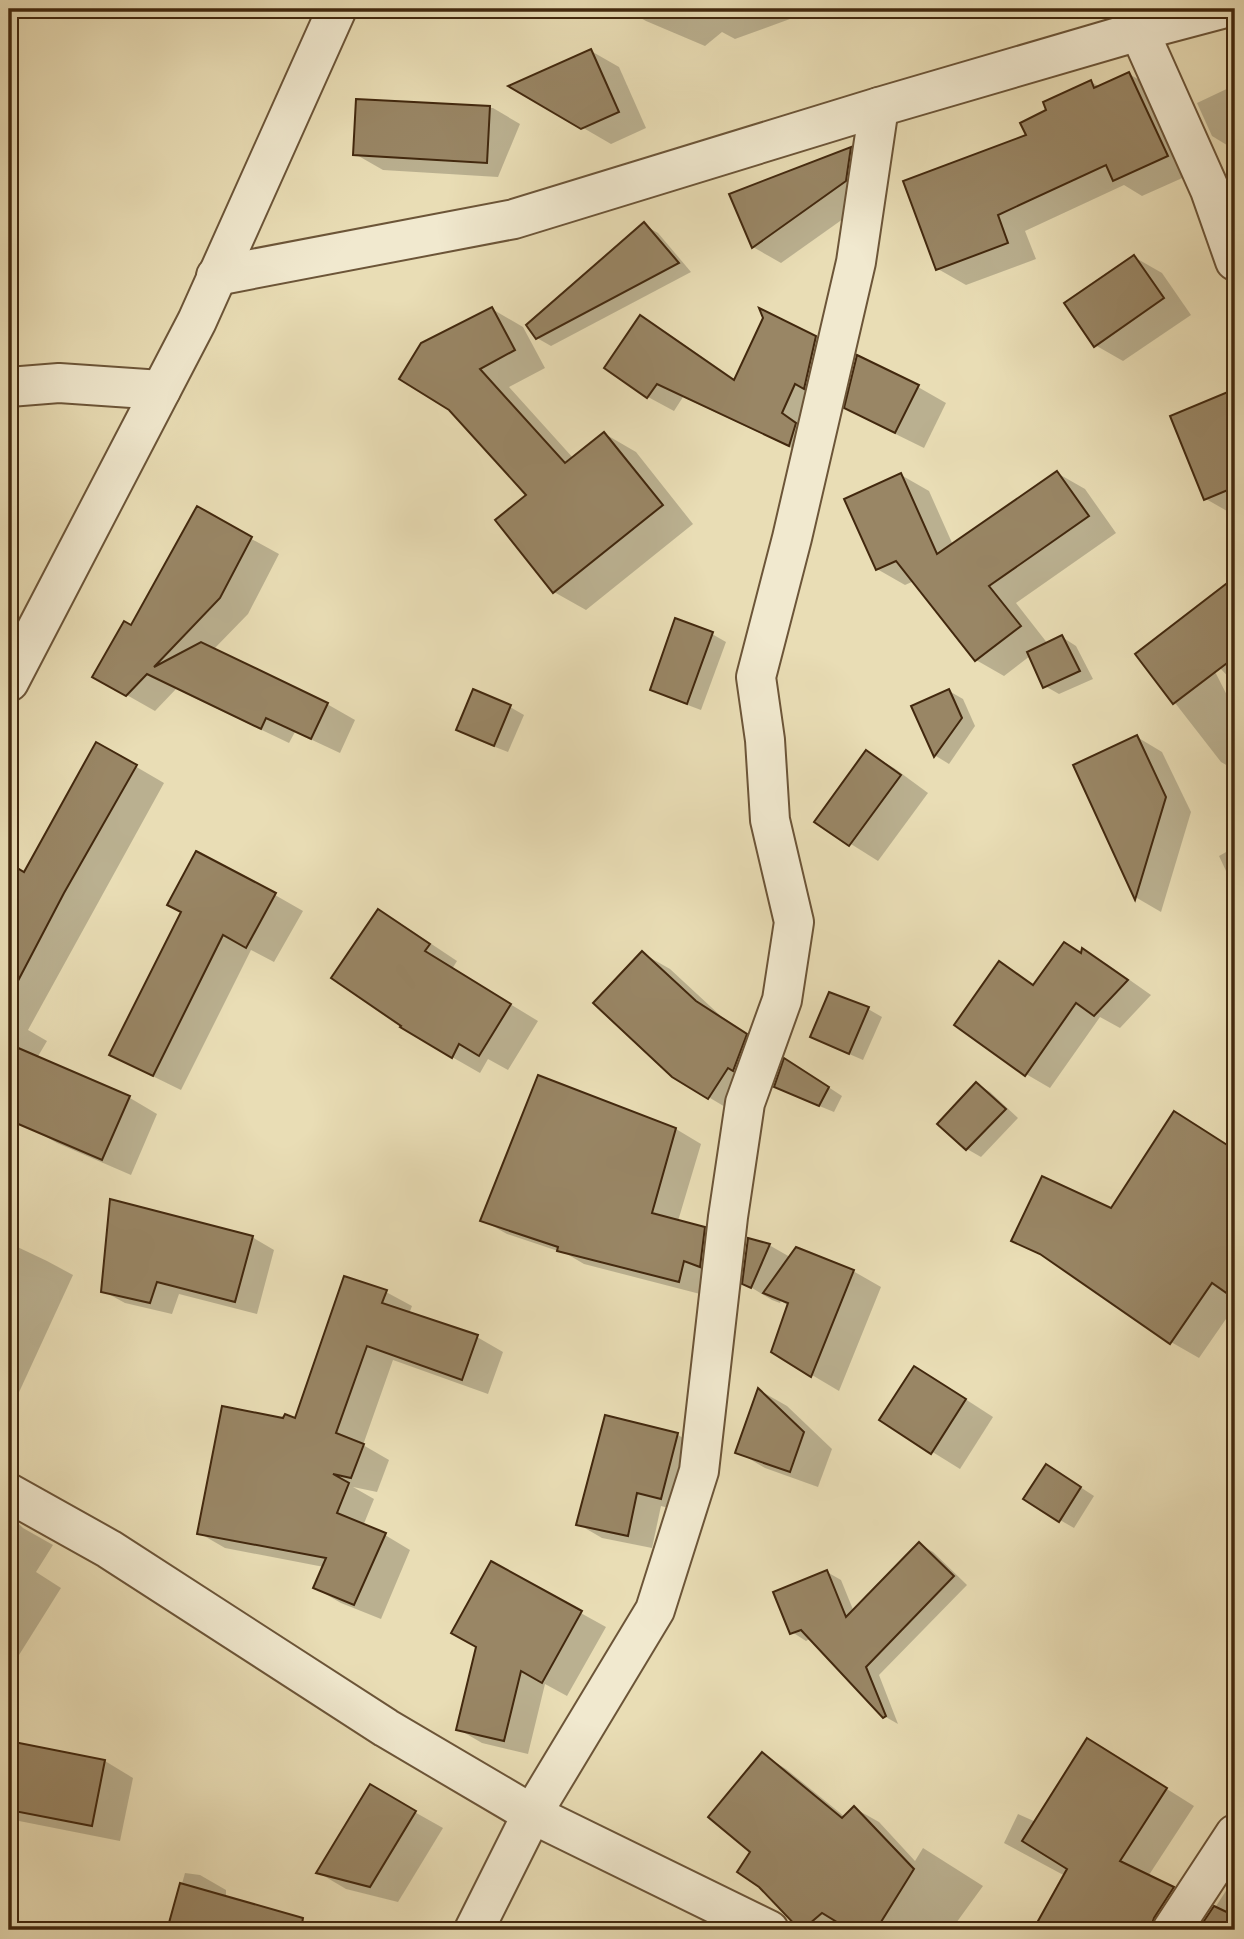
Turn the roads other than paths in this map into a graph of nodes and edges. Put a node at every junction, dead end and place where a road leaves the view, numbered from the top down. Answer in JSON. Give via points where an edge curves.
{"nodes":[{"id":1,"x":337,"y":9,"type":"edge"},
{"id":2,"x":1222,"y":9,"type":"edge"},
{"id":3,"x":1137,"y":20,"type":"edge"},
{"id":4,"x":879,"y":107,"type":"junction"},
{"id":5,"x":1235,"y":261,"type":"edge"},
{"id":6,"x":216,"y":276,"type":"junction"},
{"id":7,"x":9,"y":387,"type":"edge"},
{"id":8,"x":161,"y":390,"type":"junction"},
{"id":9,"x":9,"y":682,"type":"edge"},
{"id":10,"x":9,"y":1493,"type":"edge"},
{"id":11,"x":532,"y":1814,"type":"junction"},
{"id":12,"x":1235,"y":1834,"type":"edge"},
{"id":13,"x":474,"y":1930,"type":"edge"},
{"id":14,"x":769,"y":1930,"type":"edge"},
{"id":15,"x":1172,"y":1930,"type":"edge"}],
"edges":[{"from":1,"to":6,"type":"street"},
{"from":2,"to":3,"type":"street"},
{"from":3,"to":4,"type":"street"},
{"from":3,"to":5,"type":"street","via":[[1210,190]]},
{"from":4,"to":6,"type":"street","via":[[514,219]]},
{"from":4,"to":11,"type":"street","via":[[856,262],[756,677],[770,820],[794,922],[782,1000],[746,1103],[699,1471],[655,1610]]},
{"from":6,"to":8,"type":"street"},
{"from":7,"to":8,"type":"street","via":[[59,383]]},
{"from":8,"to":9,"type":"street"},
{"from":10,"to":11,"type":"street","via":[[108,1549],[386,1728]]},
{"from":11,"to":13,"type":"street"},
{"from":11,"to":14,"type":"street"},
{"from":12,"to":15,"type":"street"}]}
